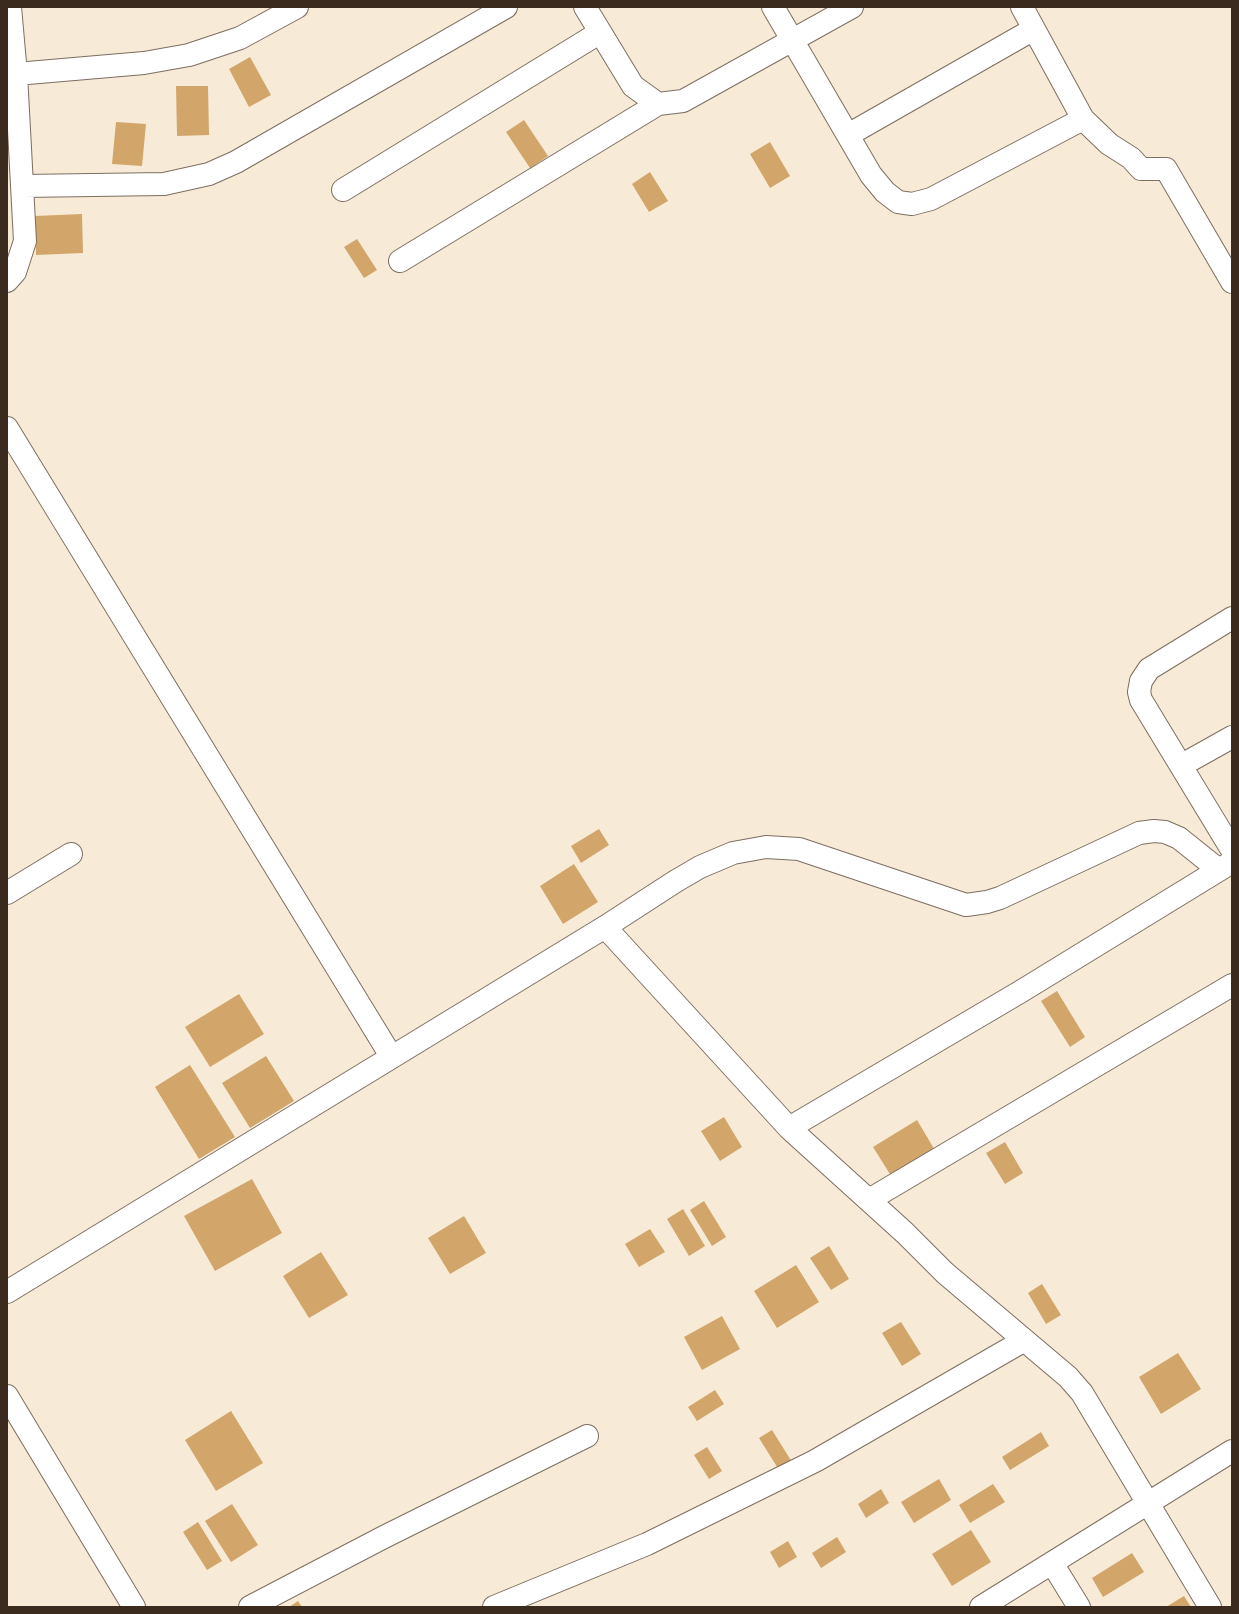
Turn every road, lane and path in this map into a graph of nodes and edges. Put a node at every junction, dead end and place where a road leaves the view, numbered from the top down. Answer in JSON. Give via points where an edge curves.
{"nodes":[{"id":1,"x":10,"y":7,"type":"edge"},
{"id":2,"x":297,"y":7,"type":"edge"},
{"id":3,"x":506,"y":7,"type":"edge"},
{"id":4,"x":584,"y":7,"type":"edge"},
{"id":5,"x":773,"y":7,"type":"edge"},
{"id":6,"x":852,"y":7,"type":"edge"},
{"id":7,"x":1022,"y":7,"type":"edge"},
{"id":8,"x":1034,"y":29,"type":"junction"},
{"id":9,"x":599,"y":33,"type":"junction"},
{"id":10,"x":793,"y":40,"type":"junction"},
{"id":11,"x":16,"y":74,"type":"junction"},
{"id":12,"x":658,"y":104,"type":"junction"},
{"id":13,"x":1083,"y":119,"type":"junction"},
{"id":14,"x":848,"y":135,"type":"junction"},
{"id":15,"x":22,"y":186,"type":"junction"},
{"id":16,"x":343,"y":190,"type":"dead end"},
{"id":17,"x":400,"y":261,"type":"dead end"},
{"id":18,"x":7,"y":282,"type":"edge"},
{"id":19,"x":1232,"y":282,"type":"edge"},
{"id":20,"x":7,"y":428,"type":"edge"},
{"id":21,"x":1232,"y":618,"type":"edge"},
{"id":22,"x":1232,"y":737,"type":"edge"},
{"id":23,"x":1182,"y":765,"type":"junction"},
{"id":24,"x":1232,"y":850,"type":"edge"},
{"id":25,"x":71,"y":854,"type":"dead end"},
{"id":26,"x":1225,"y":866,"type":"edge"},
{"id":27,"x":7,"y":893,"type":"edge"},
{"id":28,"x":605,"y":927,"type":"junction"},
{"id":29,"x":1232,"y":985,"type":"edge"},
{"id":30,"x":391,"y":1056,"type":"junction"},
{"id":31,"x":789,"y":1128,"type":"junction"},
{"id":32,"x":869,"y":1200,"type":"junction"},
{"id":33,"x":7,"y":1292,"type":"edge"},
{"id":34,"x":1023,"y":1341,"type":"junction"},
{"id":35,"x":7,"y":1396,"type":"edge"},
{"id":36,"x":587,"y":1436,"type":"dead end"},
{"id":37,"x":1232,"y":1451,"type":"edge"},
{"id":38,"x":1149,"y":1503,"type":"junction"},
{"id":39,"x":1052,"y":1563,"type":"junction"},
{"id":40,"x":134,"y":1607,"type":"edge"},
{"id":41,"x":250,"y":1607,"type":"edge"},
{"id":42,"x":494,"y":1607,"type":"edge"},
{"id":43,"x":981,"y":1607,"type":"edge"},
{"id":44,"x":1079,"y":1607,"type":"edge"},
{"id":45,"x":1210,"y":1607,"type":"edge"}],
"edges":[{"from":1,"to":11,"type":"street"},
{"from":2,"to":11,"type":"street","via":[[240,38],[189,55],[144,63]]},
{"from":3,"to":15,"type":"street","via":[[236,162],[209,174],[164,184]]},
{"from":4,"to":9,"type":"street"},
{"from":5,"to":10,"type":"street"},
{"from":6,"to":10,"type":"street"},
{"from":7,"to":8,"type":"street"},
{"from":8,"to":13,"type":"street"},
{"from":8,"to":14,"type":"street"},
{"from":9,"to":12,"type":"street","via":[[633,86]]},
{"from":9,"to":16,"type":"street"},
{"from":10,"to":12,"type":"street","via":[[683,101]]},
{"from":10,"to":14,"type":"street"},
{"from":11,"to":15,"type":"street"},
{"from":12,"to":17,"type":"street"},
{"from":13,"to":14,"type":"street","via":[[931,199],[912,204],[898,202],[885,192],[871,175]]},
{"from":13,"to":19,"type":"street","via":[[1108,144],[1131,158],[1141,169],[1166,169]]},
{"from":15,"to":18,"type":"street","via":[[25,241],[15,272]]},
{"from":20,"to":30,"type":"street"},
{"from":21,"to":23,"type":"street","via":[[1149,669],[1141,681],[1139,692],[1142,700]]},
{"from":22,"to":23,"type":"street"},
{"from":23,"to":24,"type":"street"},
{"from":25,"to":27,"type":"street"},
{"from":26,"to":28,"type":"street","via":[[1179,838],[1165,832],[1154,831],[1139,834],[1000,898],[966,905],[799,849],[766,847],[733,853],[700,867]]},
{"from":26,"to":31,"type":"street","via":[[1020,992]]},
{"from":28,"to":30,"type":"street"},
{"from":28,"to":31,"type":"street"},
{"from":29,"to":32,"type":"street"},
{"from":30,"to":33,"type":"street"},
{"from":31,"to":32,"type":"street"},
{"from":32,"to":34,"type":"street","via":[[944,1273]]},
{"from":34,"to":38,"type":"street","via":[[1068,1377],[1082,1393]]},
{"from":34,"to":42,"type":"street","via":[[815,1461],[647,1544]]},
{"from":35,"to":40,"type":"street"},
{"from":36,"to":41,"type":"street"},
{"from":37,"to":38,"type":"street"},
{"from":38,"to":39,"type":"street"},
{"from":38,"to":45,"type":"street"},
{"from":39,"to":43,"type":"street"},
{"from":39,"to":44,"type":"street"}]}
